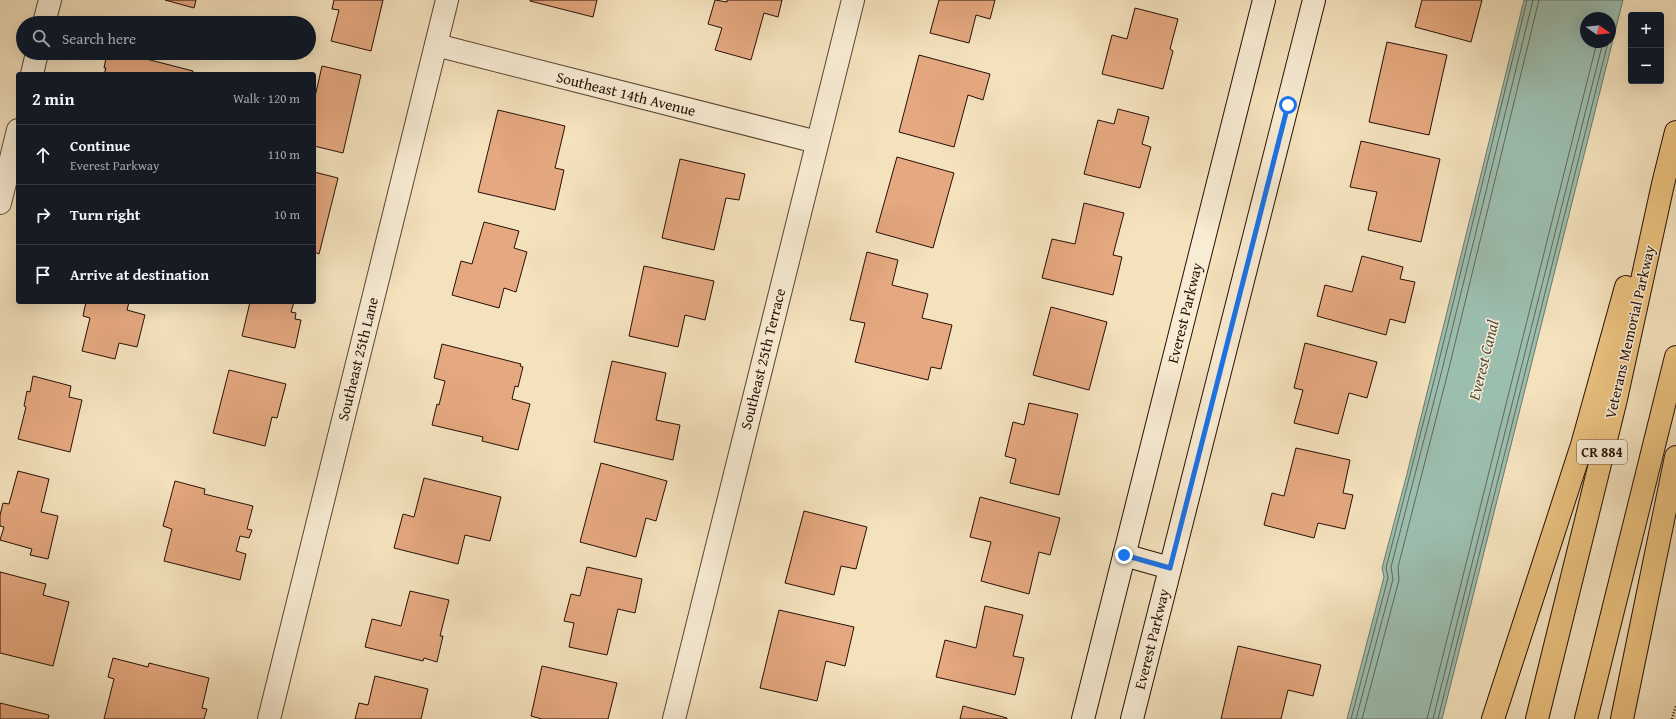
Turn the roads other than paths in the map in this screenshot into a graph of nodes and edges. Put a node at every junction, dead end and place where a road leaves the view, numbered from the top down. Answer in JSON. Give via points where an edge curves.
{"nodes":[{"id":1,"x":50,"y":0,"type":"edge"},
{"id":2,"x":447,"y":0,"type":"edge"},
{"id":3,"x":853,"y":0,"type":"edge"},
{"id":4,"x":1264,"y":0,"type":"edge"},
{"id":5,"x":1314,"y":0,"type":"edge"},
{"id":6,"x":46,"y":16,"type":"edge"},
{"id":7,"x":436,"y":45,"type":"junction"},
{"id":8,"x":35,"y":60,"type":"edge"},
{"id":9,"x":32,"y":72,"type":"edge"},
{"id":10,"x":1676,"y":132,"type":"edge"},
{"id":11,"x":16,"y":138,"type":"edge"},
{"id":12,"x":817,"y":142,"type":"junction"},
{"id":13,"x":1663,"y":184,"type":"junction"},
{"id":14,"x":0,"y":203,"type":"edge"},
{"id":15,"x":1676,"y":357,"type":"edge"},
{"id":16,"x":1676,"y":457,"type":"edge"},
{"id":17,"x":1124,"y":555,"type":"junction"},
{"id":18,"x":1170,"y":568,"type":"junction"},
{"id":19,"x":269,"y":719,"type":"edge"},
{"id":20,"x":674,"y":719,"type":"edge"},
{"id":21,"x":1083,"y":719,"type":"edge"},
{"id":22,"x":1132,"y":719,"type":"edge"},
{"id":23,"x":1493,"y":719,"type":"edge"},
{"id":24,"x":1537,"y":719,"type":"edge"},
{"id":25,"x":1586,"y":719,"type":"edge"},
{"id":26,"x":1622,"y":719,"type":"edge"}],
"edges":[{"from":1,"to":6,"type":"street"},
{"from":2,"to":7,"type":"street","name":"Southeast 25th Lane"},
{"from":3,"to":12,"type":"street","name":"Southeast 25th Terrace"},
{"from":4,"to":17,"type":"street","name":"Everest Parkway"},
{"from":5,"to":18,"type":"street","name":"Everest Parkway"},
{"from":7,"to":12,"type":"street","name":"Southeast 14th Avenue"},
{"from":7,"to":19,"type":"street","name":"Southeast 25th Lane"},
{"from":8,"to":9,"type":"street"},
{"from":10,"to":13,"type":"highway","name":"Veterans Memorial Parkway","number":"CR 884"},
{"from":11,"to":14,"type":"street"},
{"from":12,"to":20,"type":"street","name":"Southeast 25th Terrace"},
{"from":13,"to":23,"type":"highway","via":[[1630,273],[1582,445]]},
{"from":13,"to":24,"type":"highway","name":"Veterans Memorial Parkway","number":"CR 884","via":[[1616,399]]},
{"from":15,"to":25,"type":"highway","number":"CR 884"},
{"from":16,"to":26,"type":"highway"},
{"from":17,"to":18,"type":"street"},
{"from":17,"to":21,"type":"street","name":"Everest Parkway"},
{"from":18,"to":22,"type":"street","name":"Everest Parkway"}]}
